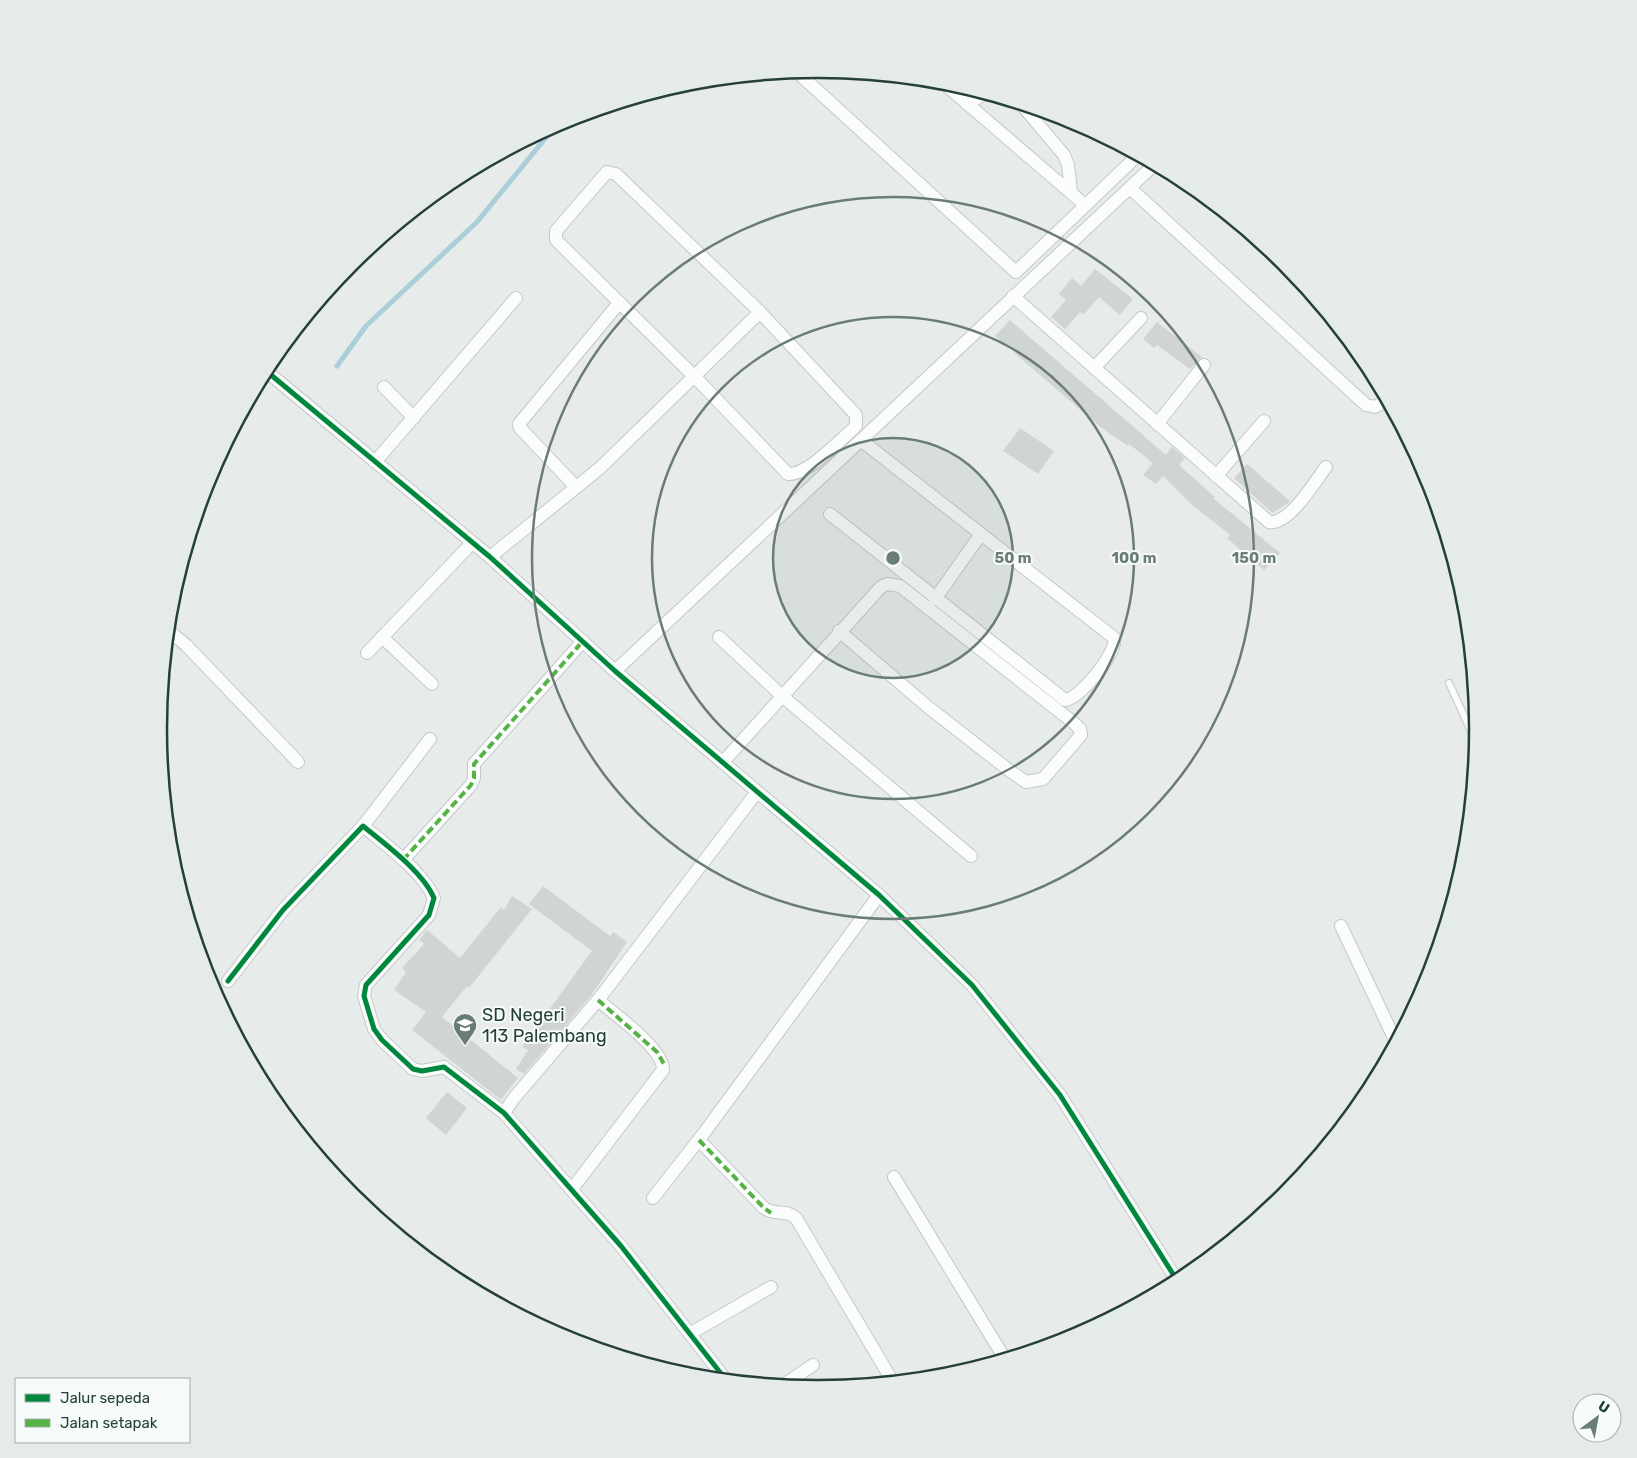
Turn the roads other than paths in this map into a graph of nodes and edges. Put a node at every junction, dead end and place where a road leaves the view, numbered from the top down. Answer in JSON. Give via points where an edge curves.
{"nodes":[{"id":1,"x":804,"y":78,"type":"edge"},
{"id":2,"x":953,"y":92,"type":"edge"},
{"id":3,"x":978,"y":98,"type":"edge"},
{"id":4,"x":967,"y":104,"type":"junction"},
{"id":5,"x":1027,"y":112,"type":"edge"},
{"id":6,"x":1133,"y":159,"type":"edge"},
{"id":7,"x":1150,"y":169,"type":"edge"},
{"id":8,"x":1130,"y":188,"type":"junction"},
{"id":9,"x":1071,"y":192,"type":"junction"},
{"id":10,"x":1085,"y":205,"type":"junction"},
{"id":11,"x":1013,"y":296,"type":"junction"},
{"id":12,"x":516,"y":298,"type":"dead end"},
{"id":13,"x":619,"y":303,"type":"junction"},
{"id":14,"x":760,"y":312,"type":"junction"},
{"id":15,"x":1141,"y":318,"type":"dead end"},
{"id":16,"x":1204,"y":365,"type":"dead end"},
{"id":17,"x":1094,"y":368,"type":"junction"},
{"id":18,"x":272,"y":375,"type":"edge"},
{"id":19,"x":695,"y":377,"type":"junction"},
{"id":20,"x":384,"y":387,"type":"dead end"},
{"id":21,"x":1383,"y":403,"type":"edge"},
{"id":22,"x":414,"y":418,"type":"junction"},
{"id":23,"x":1264,"y":420,"type":"dead end"},
{"id":24,"x":1157,"y":424,"type":"junction"},
{"id":25,"x":862,"y":441,"type":"junction"},
{"id":26,"x":376,"y":462,"type":"junction"},
{"id":27,"x":1326,"y":467,"type":"dead end"},
{"id":28,"x":1216,"y":476,"type":"junction"},
{"id":29,"x":576,"y":487,"type":"junction"},
{"id":30,"x":830,"y":514,"type":"dead end"},
{"id":31,"x":981,"y":534,"type":"junction"},
{"id":32,"x":472,"y":543,"type":"junction"},
{"id":33,"x":490,"y":557,"type":"junction"},
{"id":34,"x":935,"y":599,"type":"junction"},
{"id":35,"x":839,"y":631,"type":"junction"},
{"id":36,"x":174,"y":635,"type":"edge"},
{"id":37,"x":719,"y":636,"type":"dead end"},
{"id":38,"x":382,"y":637,"type":"junction"},
{"id":39,"x":583,"y":641,"type":"junction"},
{"id":40,"x":367,"y":653,"type":"dead end"},
{"id":41,"x":615,"y":671,"type":"junction"},
{"id":42,"x":1449,"y":683,"type":"dead end"},
{"id":43,"x":432,"y":684,"type":"dead end"},
{"id":44,"x":782,"y":696,"type":"junction"},
{"id":45,"x":1470,"y":729,"type":"edge"},
{"id":46,"x":430,"y":739,"type":"dead end"},
{"id":47,"x":298,"y":762,"type":"dead end"},
{"id":48,"x":723,"y":762,"type":"junction"},
{"id":49,"x":757,"y":792,"type":"junction"},
{"id":50,"x":363,"y":826,"type":"junction"},
{"id":51,"x":971,"y":856,"type":"dead end"},
{"id":52,"x":403,"y":860,"type":"junction"},
{"id":53,"x":879,"y":895,"type":"junction"},
{"id":54,"x":1341,"y":926,"type":"dead end"},
{"id":55,"x":228,"y":981,"type":"dead end"},
{"id":56,"x":598,"y":1000,"type":"junction"},
{"id":57,"x":1393,"y":1036,"type":"edge"},
{"id":58,"x":504,"y":1114,"type":"junction"},
{"id":59,"x":699,"y":1140,"type":"junction"},
{"id":60,"x":894,"y":1177,"type":"dead end"},
{"id":61,"x":572,"y":1189,"type":"junction"},
{"id":62,"x":653,"y":1198,"type":"dead end"},
{"id":63,"x":1174,"y":1275,"type":"edge"},
{"id":64,"x":771,"y":1287,"type":"dead end"},
{"id":65,"x":691,"y":1333,"type":"junction"},
{"id":66,"x":1002,"y":1354,"type":"edge"},
{"id":67,"x":813,"y":1365,"type":"dead end"},
{"id":68,"x":721,"y":1373,"type":"edge"},
{"id":69,"x":891,"y":1376,"type":"edge"},
{"id":70,"x":792,"y":1379,"type":"edge"}],
"edges":[{"from":1,"to":10,"type":"street","via":[[1016,272]]},
{"from":2,"to":4,"type":"street"},
{"from":3,"to":4,"type":"street"},
{"from":4,"to":9,"type":"street"},
{"from":5,"to":9,"type":"street","via":[[1064,156]]},
{"from":6,"to":10,"type":"street"},
{"from":7,"to":8,"type":"street"},
{"from":8,"to":11,"type":"street"},
{"from":8,"to":21,"type":"street","via":[[1366,405],[1375,407]]},
{"from":9,"to":10,"type":"street"},
{"from":11,"to":17,"type":"street"},
{"from":11,"to":25,"type":"street"},
{"from":12,"to":22,"type":"street"},
{"from":13,"to":14,"type":"street","via":[[556,240],[554,233],[610,172],[616,174]]},
{"from":13,"to":19,"type":"street"},
{"from":13,"to":29,"type":"street","via":[[519,424]]},
{"from":14,"to":19,"type":"street"},
{"from":14,"to":19,"type":"street","via":[[856,415],[856,426],[852,430],[805,470],[788,474]]},
{"from":15,"to":17,"type":"street"},
{"from":16,"to":24,"type":"street"},
{"from":17,"to":24,"type":"street"},
{"from":18,"to":26,"type":"street"},
{"from":19,"to":29,"type":"street"},
{"from":20,"to":22,"type":"street"},
{"from":22,"to":26,"type":"street"},
{"from":23,"to":28,"type":"street"},
{"from":24,"to":28,"type":"street"},
{"from":25,"to":31,"type":"street"},
{"from":25,"to":41,"type":"street"},
{"from":26,"to":32,"type":"street"},
{"from":27,"to":28,"type":"street","via":[[1286,517],[1275,523],[1269,522]]},
{"from":29,"to":33,"type":"street"},
{"from":30,"to":34,"type":"street"},
{"from":31,"to":34,"type":"street"},
{"from":31,"to":34,"type":"street","via":[[1114,638],[1114,648],[1104,663],[1074,698],[1065,700]]},
{"from":32,"to":33,"type":"street"},
{"from":32,"to":38,"type":"street"},
{"from":33,"to":39,"type":"street"},
{"from":35,"to":35,"type":"street","via":[[881,587],[887,584],[900,586],[1074,723],[1081,735],[1043,779],[1026,782],[928,707]]},
{"from":35,"to":44,"type":"street"},
{"from":36,"to":47,"type":"street"},
{"from":37,"to":44,"type":"street"},
{"from":38,"to":40,"type":"street"},
{"from":38,"to":43,"type":"street"},
{"from":39,"to":41,"type":"street"},
{"from":39,"to":52,"type":"street","via":[[474,764],[471,785]]},
{"from":41,"to":48,"type":"street"},
{"from":42,"to":45,"type":"lane"},
{"from":44,"to":48,"type":"street"},
{"from":44,"to":51,"type":"street"},
{"from":46,"to":50,"type":"street"},
{"from":48,"to":49,"type":"street"},
{"from":49,"to":53,"type":"street"},
{"from":49,"to":56,"type":"street"},
{"from":50,"to":52,"type":"street"},
{"from":50,"to":55,"type":"street","via":[[283,910]]},
{"from":52,"to":58,"type":"street","via":[[431,890],[434,898],[428,915],[366,985],[364,996],[374,1029],[413,1069],[422,1071],[444,1067]]},
{"from":53,"to":59,"type":"street"},
{"from":53,"to":63,"type":"street","via":[[972,985],[1060,1095]]},
{"from":54,"to":57,"type":"street"},
{"from":56,"to":58,"type":"street"},
{"from":56,"to":61,"type":"street","via":[[658,1052],[664,1070]]},
{"from":58,"to":61,"type":"street"},
{"from":59,"to":62,"type":"street"},
{"from":59,"to":69,"type":"street","via":[[764,1208],[771,1213],[789,1213],[796,1218]]},
{"from":60,"to":66,"type":"street"},
{"from":61,"to":65,"type":"street"},
{"from":64,"to":65,"type":"street"},
{"from":65,"to":68,"type":"street"},
{"from":67,"to":70,"type":"street"}]}
